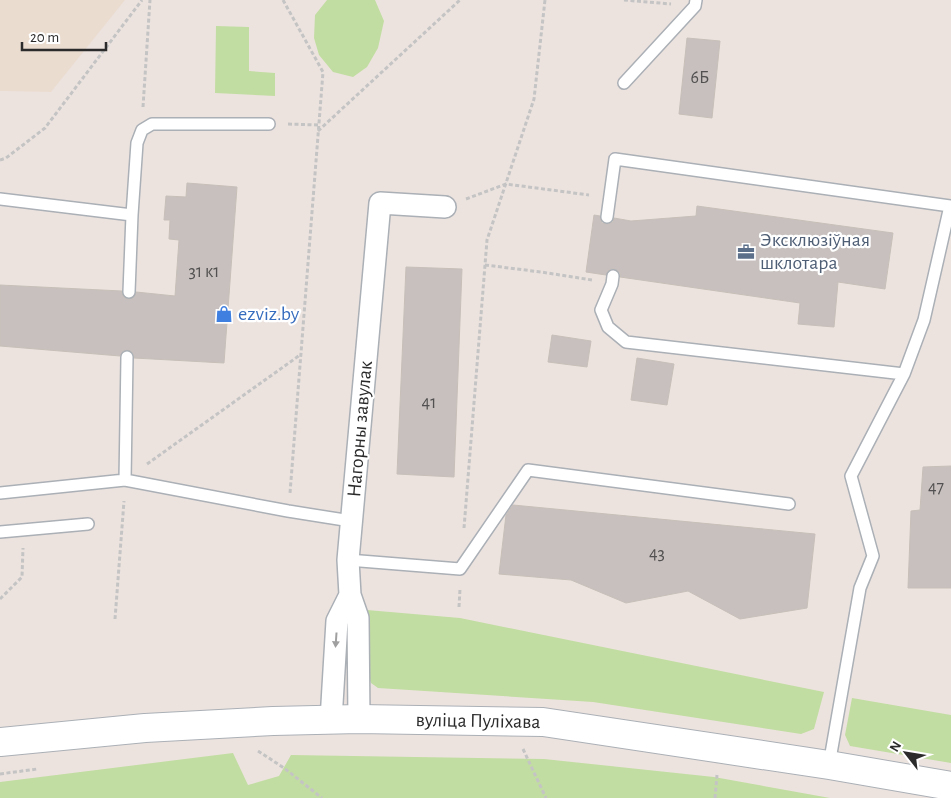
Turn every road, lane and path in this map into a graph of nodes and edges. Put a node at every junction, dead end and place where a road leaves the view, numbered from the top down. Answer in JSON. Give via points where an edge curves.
{"nodes":[{"id":1,"x":142,"y":0,"type":"edge"},
{"id":2,"x":150,"y":0,"type":"edge"},
{"id":3,"x":282,"y":0,"type":"edge"},
{"id":4,"x":460,"y":0,"type":"edge"},
{"id":5,"x":545,"y":0,"type":"edge"},
{"id":6,"x":624,"y":0,"type":"edge"},
{"id":7,"x":696,"y":3,"type":"edge"},
{"id":8,"x":624,"y":83,"type":"dead end"},
{"id":9,"x":269,"y":124,"type":"joint"},
{"id":10,"x":318,"y":125,"type":"junction"},
{"id":11,"x":142,"y":130,"type":"junction"},
{"id":12,"x":318,"y":132,"type":"junction"},
{"id":13,"x":0,"y":160,"type":"edge"},
{"id":14,"x":506,"y":184,"type":"junction"},
{"id":15,"x":609,"y":197,"type":"junction"},
{"id":16,"x":0,"y":199,"type":"edge"},
{"id":17,"x":445,"y":207,"type":"joint"},
{"id":18,"x":132,"y":215,"type":"junction"},
{"id":19,"x":607,"y":217,"type":"dead end"},
{"id":20,"x":485,"y":266,"type":"junction"},
{"id":21,"x":613,"y":280,"type":"joint"},
{"id":22,"x":129,"y":292,"type":"dead end"},
{"id":23,"x":300,"y":354,"type":"junction"},
{"id":24,"x":127,"y":357,"type":"dead end"},
{"id":25,"x":904,"y":374,"type":"junction"},
{"id":26,"x":125,"y":480,"type":"junction"},
{"id":27,"x":0,"y":493,"type":"edge"},
{"id":28,"x":789,"y":504,"type":"dead end"},
{"id":29,"x":288,"y":511,"type":"junction"},
{"id":30,"x":351,"y":521,"type":"junction"},
{"id":31,"x":88,"y":524,"type":"dead end"},
{"id":32,"x":0,"y":532,"type":"edge"},
{"id":33,"x":348,"y":560,"type":"junction"},
{"id":34,"x":460,"y":569,"type":"junction"},
{"id":35,"x":350,"y":595,"type":"junction"},
{"id":36,"x":115,"y":619,"type":"dead end"},
{"id":37,"x":359,"y":719,"type":"junction"},
{"id":38,"x":331,"y":720,"type":"junction"},
{"id":39,"x":0,"y":742,"type":"edge"},
{"id":40,"x":252,"y":747,"type":"dead end"},
{"id":41,"x":528,"y":749,"type":"dead end"},
{"id":42,"x":829,"y":765,"type":"junction"},
{"id":43,"x":39,"y":769,"type":"dead end"},
{"id":44,"x":717,"y":772,"type":"dead end"},
{"id":45,"x":0,"y":774,"type":"edge"},
{"id":46,"x":951,"y":786,"type":"edge"},
{"id":47,"x":322,"y":798,"type":"edge"},
{"id":48,"x":546,"y":798,"type":"edge"},
{"id":49,"x":715,"y":798,"type":"edge"}],
"edges":[{"from":1,"to":13,"type":"path","via":[[45,128]]},
{"from":2,"to":11,"type":"path"},
{"from":3,"to":10,"type":"path","via":[[323,72]]},
{"from":4,"to":12,"type":"path"},
{"from":5,"to":14,"type":"path","via":[[534,98]]},
{"from":6,"to":7,"type":"path"},
{"from":7,"to":8,"type":"lane"},
{"from":9,"to":10,"type":"path"},
{"from":9,"to":11,"type":"lane","via":[[152,124]]},
{"from":10,"to":12,"type":"path"},
{"from":11,"to":18,"type":"lane","via":[[137,142]]},
{"from":12,"to":23,"type":"path"},
{"from":14,"to":15,"type":"path"},
{"from":14,"to":17,"type":"path"},
{"from":14,"to":20,"type":"path","via":[[487,240]]},
{"from":15,"to":19,"type":"lane"},
{"from":15,"to":25,"type":"lane","via":[[615,158],[950,206],[924,320]]},
{"from":16,"to":18,"type":"lane"},
{"from":17,"to":30,"type":"street","name":"Нагорны завулак","via":[[380,203]]},
{"from":18,"to":22,"type":"lane"},
{"from":20,"to":21,"type":"path"},
{"from":20,"to":34,"type":"path"},
{"from":21,"to":25,"type":"lane","via":[[601,310],[608,327],[626,342]]},
{"from":23,"to":26,"type":"path"},
{"from":23,"to":29,"type":"path"},
{"from":24,"to":26,"type":"lane"},
{"from":25,"to":42,"type":"lane","via":[[851,476],[872,556],[860,588]]},
{"from":26,"to":27,"type":"lane"},
{"from":26,"to":29,"type":"lane"},
{"from":26,"to":36,"type":"path"},
{"from":28,"to":34,"type":"lane","via":[[528,470]]},
{"from":29,"to":30,"type":"lane"},
{"from":30,"to":33,"type":"street","name":"Нагорны завулак"},
{"from":31,"to":32,"type":"lane"},
{"from":33,"to":34,"type":"lane"},
{"from":33,"to":35,"type":"street","name":"Нагорны завулак"},
{"from":35,"to":37,"type":"street","name":"Нагорны завулак","via":[[358,618]]},
{"from":35,"to":38,"type":"street","one_way":true,"via":[[337,621]]},
{"from":37,"to":38,"type":"street","name":"вуліца Пуліхава"},
{"from":37,"to":42,"type":"street","name":"вуліца Пуліхава","via":[[543,722]]},
{"from":38,"to":39,"type":"street","name":"вуліца Пуліхава","via":[[145,728]]},
{"from":40,"to":47,"type":"path"},
{"from":41,"to":48,"type":"path","via":[[522,749]]},
{"from":42,"to":46,"type":"street","name":"вуліца Пуліхава"},
{"from":43,"to":45,"type":"path"},
{"from":44,"to":49,"type":"path"}]}
